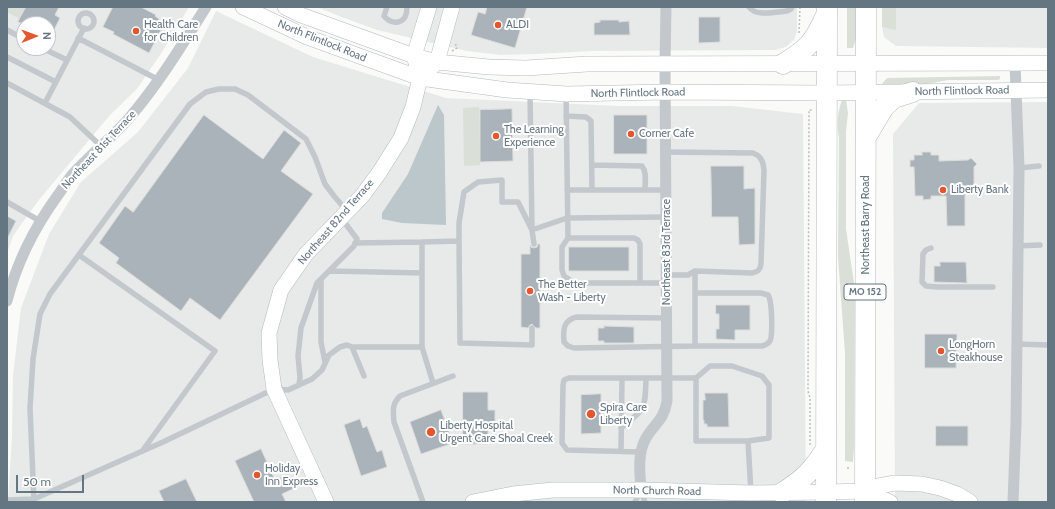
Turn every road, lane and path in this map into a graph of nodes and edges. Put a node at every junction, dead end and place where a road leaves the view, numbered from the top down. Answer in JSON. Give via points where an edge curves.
{"nodes":[{"id":1,"x":206,"y":7,"type":"edge"},
{"id":2,"x":243,"y":7,"type":"edge"},
{"id":3,"x":285,"y":7,"type":"edge"},
{"id":4,"x":387,"y":7,"type":"edge"},
{"id":5,"x":407,"y":7,"type":"edge"},
{"id":6,"x":430,"y":7,"type":"edge"},
{"id":7,"x":452,"y":7,"type":"edge"},
{"id":8,"x":666,"y":7,"type":"edge"},
{"id":9,"x":749,"y":7,"type":"edge"},
{"id":10,"x":792,"y":7,"type":"edge"},
{"id":11,"x":800,"y":7,"type":"edge"},
{"id":12,"x":866,"y":7,"type":"edge"},
{"id":13,"x":827,"y":10,"type":"edge"},
{"id":14,"x":84,"y":28,"type":"dead end"},
{"id":15,"x":799,"y":34,"type":"dead end"},
{"id":16,"x":78,"y":38,"type":"junction"},
{"id":17,"x":56,"y":55,"type":"edge"},
{"id":18,"x":414,"y":56,"type":"junction"},
{"id":19,"x":7,"y":57,"type":"edge"},
{"id":20,"x":67,"y":60,"type":"junction"},
{"id":21,"x":437,"y":62,"type":"junction"},
{"id":22,"x":1048,"y":62,"type":"edge"},
{"id":23,"x":1015,"y":63,"type":"junction"},
{"id":24,"x":665,"y":64,"type":"junction"},
{"id":25,"x":783,"y":64,"type":"junction"},
{"id":26,"x":828,"y":64,"type":"junction"},
{"id":27,"x":866,"y":64,"type":"junction"},
{"id":28,"x":420,"y":78,"type":"junction"},
{"id":29,"x":159,"y":80,"type":"junction"},
{"id":30,"x":7,"y":82,"type":"edge"},
{"id":31,"x":56,"y":82,"type":"junction"},
{"id":32,"x":1016,"y":90,"type":"junction"},
{"id":33,"x":1048,"y":90,"type":"edge"},
{"id":34,"x":530,"y":92,"type":"junction"},
{"id":35,"x":666,"y":92,"type":"junction"},
{"id":36,"x":866,"y":92,"type":"junction"},
{"id":37,"x":913,"y":92,"type":"junction"},
{"id":38,"x":566,"y":94,"type":"junction"},
{"id":39,"x":827,"y":94,"type":"junction"},
{"id":40,"x":45,"y":103,"type":"junction"},
{"id":41,"x":809,"y":110,"type":"dead end"},
{"id":42,"x":566,"y":116,"type":"junction"},
{"id":43,"x":866,"y":137,"type":"junction"},
{"id":44,"x":102,"y":147,"type":"junction"},
{"id":45,"x":666,"y":152,"type":"junction"},
{"id":46,"x":592,"y":165,"type":"junction"},
{"id":47,"x":1039,"y":166,"type":"dead end"},
{"id":48,"x":1018,"y":168,"type":"junction"},
{"id":49,"x":567,"y":190,"type":"junction"},
{"id":50,"x":592,"y":190,"type":"junction"},
{"id":51,"x":645,"y":190,"type":"junction"},
{"id":52,"x":666,"y":190,"type":"junction"},
{"id":53,"x":7,"y":202,"type":"edge"},
{"id":54,"x":344,"y":214,"type":"junction"},
{"id":55,"x":667,"y":217,"type":"junction"},
{"id":56,"x":567,"y":218,"type":"junction"},
{"id":57,"x":40,"y":221,"type":"junction"},
{"id":58,"x":532,"y":230,"type":"junction"},
{"id":59,"x":568,"y":238,"type":"junction"},
{"id":60,"x":459,"y":241,"type":"junction"},
{"id":61,"x":422,"y":242,"type":"junction"},
{"id":62,"x":355,"y":243,"type":"junction"},
{"id":63,"x":534,"y":244,"type":"dead end"},
{"id":64,"x":1040,"y":245,"type":"dead end"},
{"id":65,"x":1018,"y":246,"type":"junction"},
{"id":66,"x":932,"y":248,"type":"dead end"},
{"id":67,"x":79,"y":254,"type":"junction"},
{"id":68,"x":329,"y":271,"type":"junction"},
{"id":69,"x":695,"y":271,"type":"junction"},
{"id":70,"x":422,"y":273,"type":"junction"},
{"id":71,"x":667,"y":279,"type":"junction"},
{"id":72,"x":321,"y":280,"type":"junction"},
{"id":73,"x":640,"y":283,"type":"junction"},
{"id":74,"x":993,"y":287,"type":"dead end"},
{"id":75,"x":696,"y":293,"type":"junction"},
{"id":76,"x":7,"y":301,"type":"edge"},
{"id":77,"x":667,"y":318,"type":"junction"},
{"id":78,"x":532,"y":328,"type":"dead end"},
{"id":79,"x":1016,"y":344,"type":"junction"},
{"id":80,"x":1048,"y":345,"type":"edge"},
{"id":81,"x":667,"y":346,"type":"junction"},
{"id":82,"x":695,"y":346,"type":"junction"},
{"id":83,"x":352,"y":347,"type":"junction"},
{"id":84,"x":422,"y":347,"type":"junction"},
{"id":85,"x":325,"y":362,"type":"junction"},
{"id":86,"x":364,"y":376,"type":"dead end"},
{"id":87,"x":453,"y":376,"type":"dead end"},
{"id":88,"x":622,"y":378,"type":"junction"},
{"id":89,"x":646,"y":378,"type":"junction"},
{"id":90,"x":667,"y":378,"type":"junction"},
{"id":91,"x":696,"y":378,"type":"junction"},
{"id":92,"x":433,"y":384,"type":"junction"},
{"id":93,"x":299,"y":385,"type":"junction"},
{"id":94,"x":274,"y":389,"type":"junction"},
{"id":95,"x":621,"y":428,"type":"junction"},
{"id":96,"x":748,"y":441,"type":"junction"},
{"id":97,"x":142,"y":451,"type":"junction"},
{"id":98,"x":621,"y":451,"type":"junction"},
{"id":99,"x":818,"y":451,"type":"junction"},
{"id":100,"x":640,"y":452,"type":"junction"},
{"id":101,"x":847,"y":468,"type":"dead end"},
{"id":102,"x":852,"y":468,"type":"dead end"},
{"id":103,"x":751,"y":493,"type":"junction"},
{"id":104,"x":782,"y":493,"type":"junction"},
{"id":105,"x":825,"y":497,"type":"edge"},
{"id":106,"x":865,"y":497,"type":"edge"},
{"id":107,"x":640,"y":498,"type":"edge"},
{"id":108,"x":7,"y":500,"type":"edge"},
{"id":109,"x":34,"y":500,"type":"edge"},
{"id":110,"x":326,"y":502,"type":"edge"},
{"id":111,"x":423,"y":502,"type":"edge"},
{"id":112,"x":473,"y":502,"type":"edge"},
{"id":113,"x":890,"y":502,"type":"edge"},
{"id":114,"x":970,"y":502,"type":"edge"},
{"id":115,"x":1013,"y":502,"type":"edge"}],
"edges":[{"from":1,"to":29,"type":"street","name":"Northeast 81st Terrace"},
{"from":2,"to":28,"type":"main road","name":"North Flintlock Road","via":[[307,37]]},
{"from":3,"to":18,"type":"main road","name":"North Flintlock Road"},
{"from":4,"to":5,"type":"lane","via":[[384,16],[394,23],[404,18]]},
{"from":6,"to":18,"type":"main road"},
{"from":7,"to":21,"type":"main road"},
{"from":8,"to":24,"type":"street","name":"Northeast 83rd Terrace"},
{"from":9,"to":10,"type":"lane","via":[[757,12],[787,11]]},
{"from":11,"to":15,"type":"path"},
{"from":12,"to":27,"type":"highway","number":"MO 152"},
{"from":13,"to":25,"type":"highway","via":[[817,36],[800,54]]},
{"from":13,"to":26,"type":"highway"},
{"from":14,"to":16,"type":"lane"},
{"from":16,"to":20,"type":"lane"},
{"from":16,"to":29,"type":"lane"},
{"from":17,"to":20,"type":"lane"},
{"from":18,"to":21,"type":"main road","name":"North Flintlock Road"},
{"from":18,"to":28,"type":"main road","name":"Northeast 82nd Terrace"},
{"from":19,"to":31,"type":"lane"},
{"from":20,"to":31,"type":"lane"},
{"from":21,"to":24,"type":"main road","name":"North Flintlock Road","via":[[526,68],[587,64]]},
{"from":21,"to":28,"type":"main road"},
{"from":22,"to":23,"type":"main road","name":"North Flintlock Road"},
{"from":23,"to":27,"type":"main road","name":"North Flintlock Road"},
{"from":23,"to":32,"type":"street"},
{"from":24,"to":25,"type":"main road","name":"North Flintlock Road"},
{"from":24,"to":35,"type":"street","name":"Northeast 83rd Terrace"},
{"from":25,"to":26,"type":"main road","name":"North Flintlock Road"},
{"from":26,"to":27,"type":"main road","name":"North Flintlock Road"},
{"from":26,"to":39,"type":"highway"},
{"from":27,"to":36,"type":"highway","number":"MO 152"},
{"from":28,"to":34,"type":"main road","name":"North Flintlock Road"},
{"from":28,"to":54,"type":"main road","name":"Northeast 82nd Terrace","via":[[413,107],[401,138],[362,196]]},
{"from":29,"to":44,"type":"street","name":"Northeast 81st Terrace"},
{"from":30,"to":40,"type":"lane"},
{"from":31,"to":40,"type":"lane"},
{"from":32,"to":33,"type":"main road","name":"North Flintlock Road"},
{"from":32,"to":37,"type":"main road","name":"North Flintlock Road"},
{"from":32,"to":48,"type":"street"},
{"from":34,"to":38,"type":"main road","name":"North Flintlock Road"},
{"from":34,"to":58,"type":"lane"},
{"from":35,"to":38,"type":"main road","name":"North Flintlock Road"},
{"from":35,"to":39,"type":"main road","name":"North Flintlock Road"},
{"from":35,"to":45,"type":"street","name":"Northeast 83rd Terrace"},
{"from":36,"to":37,"type":"main road","name":"North Flintlock Road"},
{"from":36,"to":39,"type":"main road","name":"North Flintlock Road"},
{"from":36,"to":43,"type":"highway","name":"Northeast Barry Road","number":"MO 152"},
{"from":37,"to":43,"type":"highway","via":[[894,98],[884,107]]},
{"from":38,"to":42,"type":"lane"},
{"from":39,"to":99,"type":"highway"},
{"from":40,"to":44,"type":"lane","via":[[70,117]]},
{"from":41,"to":99,"type":"path","via":[[808,391]]},
{"from":42,"to":46,"type":"lane","via":[[586,117],[591,121]]},
{"from":42,"to":49,"type":"lane"},
{"from":43,"to":106,"type":"highway","name":"Northeast Barry Road","number":"MO 152"},
{"from":44,"to":57,"type":"street","name":"Northeast 81st Terrace","via":[[72,176]]},
{"from":45,"to":52,"type":"street","name":"Northeast 83rd Terrace"},
{"from":45,"to":69,"type":"lane","via":[[753,153],[758,155],[763,163],[760,269],[752,273]]},
{"from":46,"to":50,"type":"lane"},
{"from":46,"to":51,"type":"lane","via":[[642,166],[646,174]]},
{"from":47,"to":48,"type":"lane"},
{"from":48,"to":65,"type":"street"},
{"from":49,"to":50,"type":"lane"},
{"from":49,"to":56,"type":"lane"},
{"from":50,"to":51,"type":"lane"},
{"from":51,"to":52,"type":"lane"},
{"from":52,"to":55,"type":"street","name":"Northeast 83rd Terrace"},
{"from":53,"to":57,"type":"lane"},
{"from":54,"to":62,"type":"lane","via":[[357,239]]},
{"from":54,"to":67,"type":"lane","via":[[325,184],[306,139],[248,95],[235,89],[219,89],[206,92],[190,104]]},
{"from":54,"to":94,"type":"main road","name":"Northeast 82nd Terrace","via":[[306,254],[281,290],[269,333]]},
{"from":55,"to":56,"type":"lane"},
{"from":55,"to":71,"type":"street","name":"Northeast 83rd Terrace"},
{"from":56,"to":58,"type":"lane"},
{"from":56,"to":59,"type":"lane"},
{"from":57,"to":76,"type":"street","name":"Northeast 81st Terrace","via":[[24,249]]},
{"from":58,"to":60,"type":"lane","via":[[518,202],[502,202],[502,180],[478,182],[464,192]]},
{"from":58,"to":63,"type":"lane"},
{"from":59,"to":73,"type":"lane","via":[[638,240]]},
{"from":59,"to":73,"type":"lane","via":[[562,247],[562,270],[569,280],[575,283]]},
{"from":60,"to":61,"type":"lane"},
{"from":60,"to":78,"type":"lane","via":[[460,344],[532,345]]},
{"from":61,"to":62,"type":"lane"},
{"from":61,"to":70,"type":"lane"},
{"from":62,"to":68,"type":"lane"},
{"from":64,"to":65,"type":"lane"},
{"from":65,"to":79,"type":"street"},
{"from":66,"to":74,"type":"lane","via":[[923,254],[922,282],[926,286]]},
{"from":67,"to":97,"type":"lane","via":[[215,351]]},
{"from":67,"to":109,"type":"lane","via":[[50,294],[40,314],[33,359],[30,408]]},
{"from":68,"to":70,"type":"lane"},
{"from":68,"to":72,"type":"lane"},
{"from":69,"to":71,"type":"lane"},
{"from":69,"to":75,"type":"lane"},
{"from":70,"to":84,"type":"lane"},
{"from":71,"to":73,"type":"lane"},
{"from":71,"to":77,"type":"street","name":"Northeast 83rd Terrace"},
{"from":72,"to":85,"type":"lane","via":[[321,342]]},
{"from":72,"to":93,"type":"lane","via":[[317,283],[300,328]]},
{"from":75,"to":82,"type":"lane"},
{"from":75,"to":82,"type":"lane","via":[[768,295],[771,301],[771,337],[768,344],[762,346]]},
{"from":77,"to":81,"type":"street","name":"Northeast 83rd Terrace"},
{"from":77,"to":81,"type":"lane","via":[[570,318],[563,333],[564,342],[574,348]]},
{"from":79,"to":80,"type":"lane"},
{"from":79,"to":115,"type":"street"},
{"from":81,"to":82,"type":"lane"},
{"from":81,"to":90,"type":"street","name":"Northeast 83rd Terrace"},
{"from":83,"to":84,"type":"lane"},
{"from":83,"to":85,"type":"lane","via":[[340,347],[329,355]]},
{"from":83,"to":86,"type":"lane"},
{"from":84,"to":92,"type":"lane"},
{"from":85,"to":93,"type":"lane","via":[[322,370],[312,379]]},
{"from":87,"to":92,"type":"lane"},
{"from":88,"to":89,"type":"lane"},
{"from":88,"to":95,"type":"lane"},
{"from":88,"to":98,"type":"lane","via":[[564,380],[562,443],[567,450]]},
{"from":89,"to":90,"type":"lane"},
{"from":89,"to":95,"type":"lane","via":[[643,409]]},
{"from":90,"to":91,"type":"lane"},
{"from":90,"to":100,"type":"street","name":"Northeast 83rd Terrace","via":[[666,412],[646,439]]},
{"from":91,"to":96,"type":"lane","via":[[696,441]]},
{"from":91,"to":96,"type":"lane","via":[[710,366],[732,366],[762,376],[769,385],[769,438]]},
{"from":92,"to":111,"type":"lane","via":[[400,396],[395,401],[393,410],[394,422]]},
{"from":93,"to":94,"type":"lane","via":[[288,390]]},
{"from":94,"to":97,"type":"lane"},
{"from":94,"to":110,"type":"main road","name":"Northeast 82nd Terrace"},
{"from":95,"to":98,"type":"lane"},
{"from":96,"to":103,"type":"lane"},
{"from":97,"to":109,"type":"lane"},
{"from":98,"to":100,"type":"lane"},
{"from":99,"to":104,"type":"highway","via":[[814,468]]},
{"from":99,"to":105,"type":"highway"},
{"from":100,"to":107,"type":"street","name":"Northeast 83rd Terrace"},
{"from":101,"to":102,"type":"path"},
{"from":103,"to":104,"type":"main road","name":"North Church Road"},
{"from":103,"to":107,"type":"main road","name":"North Church Road"},
{"from":104,"to":105,"type":"main road","name":"North Church Road"},
{"from":105,"to":106,"type":"main road","name":"North Church Road"},
{"from":106,"to":113,"type":"main road","name":"North Church Road"},
{"from":106,"to":114,"type":"main road","name":"North Church Road","via":[[878,486],[895,483],[922,484],[957,494]]},
{"from":107,"to":112,"type":"main road","name":"North Church Road","via":[[572,490],[532,492]]},
{"from":108,"to":109,"type":"lane"}]}
